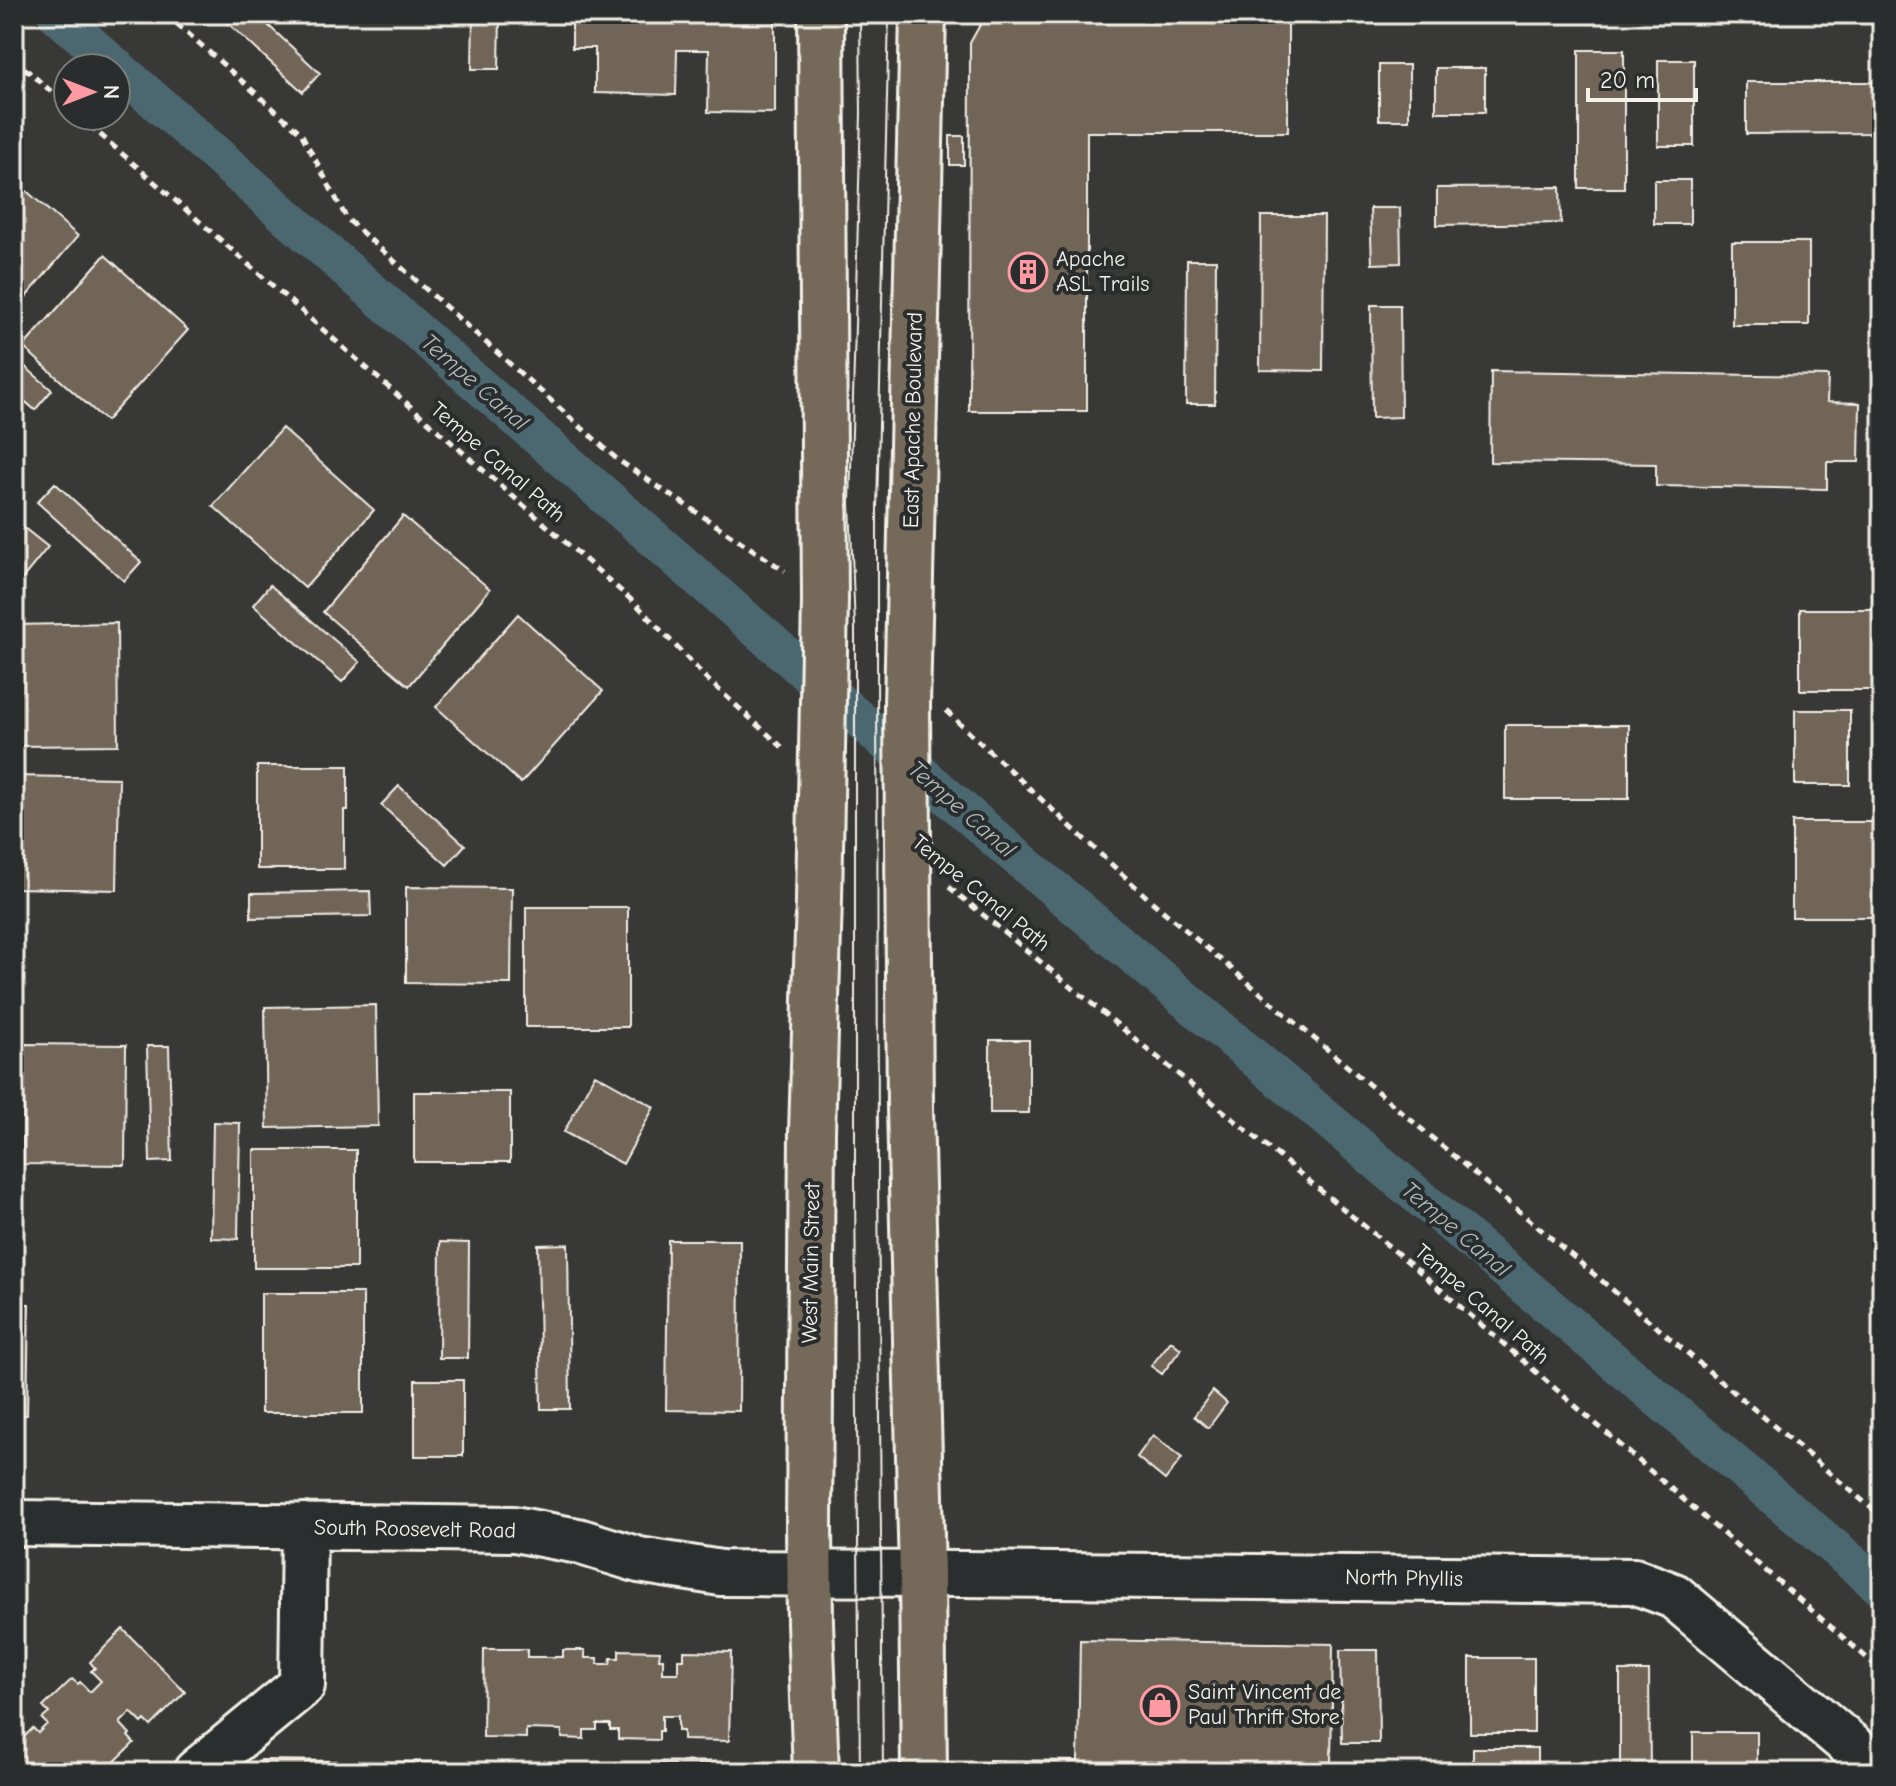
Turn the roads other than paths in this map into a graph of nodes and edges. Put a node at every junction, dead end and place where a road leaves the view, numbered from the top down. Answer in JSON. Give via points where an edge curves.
{"nodes":[{"id":1,"x":821,"y":14,"type":"edge"},
{"id":2,"x":923,"y":14,"type":"edge"},
{"id":3,"x":14,"y":1523,"type":"edge"},
{"id":4,"x":304,"y":1526,"type":"junction"},
{"id":5,"x":859,"y":1574,"type":"joint"},
{"id":6,"x":922,"y":1574,"type":"junction"},
{"id":7,"x":810,"y":1575,"type":"junction"},
{"id":8,"x":196,"y":1772,"type":"edge"},
{"id":9,"x":816,"y":1772,"type":"edge"},
{"id":10,"x":924,"y":1772,"type":"edge"},
{"id":11,"x":1882,"y":1772,"type":"edge"}],
"edges":[{"from":1,"to":7,"type":"main road","name":"West Main Street","via":[[825,618],[812,1132]]},
{"from":2,"to":6,"type":"main road","name":"East Apache Boulevard","via":[[907,690],[910,1108]]},
{"from":3,"to":4,"type":"street","name":"South Roosevelt Road"},
{"from":4,"to":7,"type":"street","name":"South Roosevelt Road","via":[[514,1529],[639,1560],[721,1573]]},
{"from":4,"to":8,"type":"street","via":[[302,1685]]},
{"from":5,"to":6,"type":"street","name":"North Phyllis"},
{"from":5,"to":7,"type":"street","name":"South Roosevelt Road"},
{"from":6,"to":10,"type":"main road"},
{"from":6,"to":11,"type":"street","name":"North Phyllis","via":[[1634,1581],[1674,1596]]},
{"from":7,"to":9,"type":"main road","name":"West Main Street"}]}
